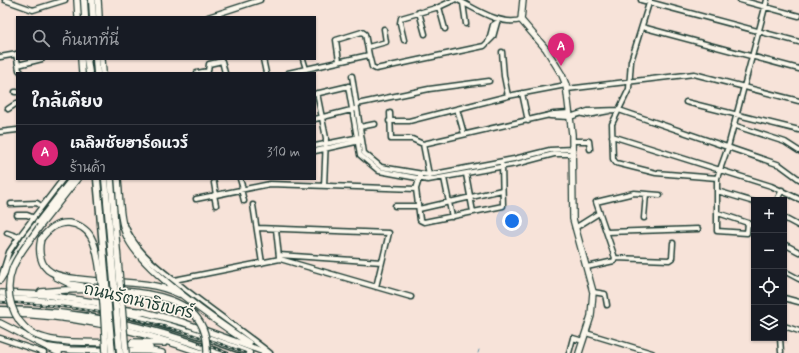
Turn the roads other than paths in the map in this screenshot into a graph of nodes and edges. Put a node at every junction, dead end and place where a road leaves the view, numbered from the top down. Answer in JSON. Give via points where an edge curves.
{"nodes":[{"id":1,"x":5,"y":0,"type":"edge"},
{"id":2,"x":65,"y":0,"type":"edge"},
{"id":3,"x":77,"y":0,"type":"edge"},
{"id":4,"x":84,"y":0,"type":"edge"},
{"id":5,"x":92,"y":0,"type":"edge"},
{"id":6,"x":98,"y":0,"type":"edge"},
{"id":7,"x":260,"y":0,"type":"edge"},
{"id":8,"x":454,"y":0,"type":"edge"},
{"id":9,"x":458,"y":0,"type":"edge"},
{"id":10,"x":523,"y":0,"type":"edge"},
{"id":11,"x":641,"y":0,"type":"edge"},
{"id":12,"x":740,"y":0,"type":"edge"},
{"id":13,"x":767,"y":0,"type":"edge"},
{"id":14,"x":650,"y":1,"type":"edge"},
{"id":15,"x":463,"y":3,"type":"junction"},
{"id":16,"x":439,"y":7,"type":"junction"},
{"id":17,"x":765,"y":7,"type":"junction"},
{"id":18,"x":420,"y":12,"type":"junction"},
{"id":19,"x":78,"y":16,"type":"edge"},
{"id":20,"x":85,"y":16,"type":"edge"},
{"id":21,"x":93,"y":16,"type":"edge"},
{"id":22,"x":99,"y":16,"type":"edge"},
{"id":23,"x":211,"y":16,"type":"edge"},
{"id":24,"x":799,"y":16,"type":"edge"},
{"id":25,"x":521,"y":20,"type":"junction"},
{"id":26,"x":497,"y":21,"type":"junction"},
{"id":27,"x":466,"y":24,"type":"dead end"},
{"id":28,"x":642,"y":27,"type":"junction"},
{"id":29,"x":384,"y":29,"type":"dead end"},
{"id":30,"x":445,"y":29,"type":"dead end"},
{"id":31,"x":758,"y":31,"type":"junction"},
{"id":32,"x":425,"y":34,"type":"dead end"},
{"id":33,"x":404,"y":40,"type":"dead end"},
{"id":34,"x":799,"y":42,"type":"edge"},
{"id":35,"x":368,"y":47,"type":"junction"},
{"id":36,"x":502,"y":52,"type":"dead end"},
{"id":37,"x":16,"y":54,"type":"edge"},
{"id":38,"x":369,"y":55,"type":"junction"},
{"id":39,"x":752,"y":56,"type":"junction"},
{"id":40,"x":0,"y":57,"type":"edge"},
{"id":41,"x":17,"y":60,"type":"edge"},
{"id":42,"x":38,"y":60,"type":"edge"},
{"id":43,"x":81,"y":60,"type":"edge"},
{"id":44,"x":88,"y":60,"type":"edge"},
{"id":45,"x":96,"y":60,"type":"edge"},
{"id":46,"x":102,"y":60,"type":"edge"},
{"id":47,"x":263,"y":60,"type":"edge"},
{"id":48,"x":303,"y":60,"type":"edge"},
{"id":49,"x":339,"y":61,"type":"junction"},
{"id":50,"x":18,"y":65,"type":"junction"},
{"id":51,"x":306,"y":69,"type":"junction"},
{"id":52,"x":799,"y":69,"type":"edge"},
{"id":53,"x":22,"y":72,"type":"edge"},
{"id":54,"x":82,"y":72,"type":"edge"},
{"id":55,"x":89,"y":72,"type":"edge"},
{"id":56,"x":97,"y":72,"type":"edge"},
{"id":57,"x":103,"y":72,"type":"edge"},
{"id":58,"x":202,"y":72,"type":"edge"},
{"id":59,"x":225,"y":72,"type":"edge"},
{"id":60,"x":266,"y":72,"type":"edge"},
{"id":61,"x":292,"y":72,"type":"edge"},
{"id":62,"x":352,"y":76,"type":"dead end"},
{"id":63,"x":630,"y":80,"type":"junction"},
{"id":64,"x":490,"y":82,"type":"dead end"},
{"id":65,"x":354,"y":85,"type":"junction"},
{"id":66,"x":348,"y":86,"type":"junction"},
{"id":67,"x":744,"y":86,"type":"junction"},
{"id":68,"x":566,"y":87,"type":"junction"},
{"id":69,"x":316,"y":94,"type":"edge"},
{"id":70,"x":522,"y":94,"type":"junction"},
{"id":71,"x":508,"y":96,"type":"junction"},
{"id":72,"x":799,"y":101,"type":"edge"},
{"id":73,"x":686,"y":102,"type":"dead end"},
{"id":74,"x":16,"y":104,"type":"edge"},
{"id":75,"x":357,"y":104,"type":"junction"},
{"id":76,"x":8,"y":109,"type":"dead end"},
{"id":77,"x":355,"y":109,"type":"junction"},
{"id":78,"x":457,"y":109,"type":"junction"},
{"id":79,"x":619,"y":110,"type":"junction"},
{"id":80,"x":390,"y":113,"type":"dead end"},
{"id":81,"x":736,"y":114,"type":"junction"},
{"id":82,"x":570,"y":115,"type":"junction"},
{"id":83,"x":322,"y":117,"type":"junction"},
{"id":84,"x":316,"y":119,"type":"edge"},
{"id":85,"x":528,"y":121,"type":"junction"},
{"id":86,"x":390,"y":122,"type":"junction"},
{"id":87,"x":374,"y":124,"type":"dead end"},
{"id":88,"x":734,"y":125,"type":"junction"},
{"id":89,"x":360,"y":127,"type":"junction"},
{"id":90,"x":16,"y":130,"type":"edge"},
{"id":91,"x":799,"y":130,"type":"edge"},
{"id":92,"x":0,"y":132,"type":"edge"},
{"id":93,"x":464,"y":134,"type":"junction"},
{"id":94,"x":612,"y":136,"type":"junction"},
{"id":95,"x":360,"y":139,"type":"junction"},
{"id":96,"x":572,"y":141,"type":"junction"},
{"id":97,"x":423,"y":144,"type":"junction"},
{"id":98,"x":316,"y":146,"type":"edge"},
{"id":99,"x":326,"y":146,"type":"junction"},
{"id":100,"x":728,"y":147,"type":"junction"},
{"id":101,"x":590,"y":149,"type":"dead end"},
{"id":102,"x":316,"y":151,"type":"edge"},
{"id":103,"x":573,"y":151,"type":"junction"},
{"id":104,"x":799,"y":151,"type":"edge"},
{"id":105,"x":500,"y":161,"type":"junction"},
{"id":106,"x":502,"y":166,"type":"junction"},
{"id":107,"x":720,"y":171,"type":"junction"},
{"id":108,"x":466,"y":174,"type":"junction"},
{"id":109,"x":429,"y":175,"type":"junction"},
{"id":110,"x":420,"y":176,"type":"junction"},
{"id":111,"x":444,"y":178,"type":"junction"},
{"id":112,"x":718,"y":178,"type":"junction"},
{"id":113,"x":799,"y":179,"type":"edge"},
{"id":114,"x":62,"y":180,"type":"edge"},
{"id":115,"x":71,"y":180,"type":"edge"},
{"id":116,"x":76,"y":180,"type":"edge"},
{"id":117,"x":97,"y":180,"type":"edge"},
{"id":118,"x":105,"y":180,"type":"edge"},
{"id":119,"x":111,"y":180,"type":"edge"},
{"id":120,"x":118,"y":180,"type":"edge"},
{"id":121,"x":240,"y":180,"type":"edge"},
{"id":122,"x":270,"y":180,"type":"edge"},
{"id":123,"x":297,"y":180,"type":"edge"},
{"id":124,"x":214,"y":183,"type":"dead end"},
{"id":125,"x":270,"y":184,"type":"junction"},
{"id":126,"x":297,"y":185,"type":"junction"},
{"id":127,"x":324,"y":186,"type":"junction"},
{"id":128,"x":242,"y":189,"type":"junction"},
{"id":129,"x":416,"y":189,"type":"junction"},
{"id":130,"x":502,"y":190,"type":"junction"},
{"id":131,"x":782,"y":190,"type":"junction"},
{"id":132,"x":717,"y":191,"type":"junction"},
{"id":133,"x":646,"y":194,"type":"junction"},
{"id":134,"x":215,"y":195,"type":"junction"},
{"id":135,"x":660,"y":195,"type":"dead end"},
{"id":136,"x":778,"y":197,"type":"edge"},
{"id":137,"x":470,"y":198,"type":"junction"},
{"id":138,"x":196,"y":199,"type":"dead end"},
{"id":139,"x":799,"y":199,"type":"edge"},
{"id":140,"x":244,"y":201,"type":"dead end"},
{"id":141,"x":751,"y":201,"type":"edge"},
{"id":142,"x":449,"y":202,"type":"junction"},
{"id":143,"x":11,"y":204,"type":"dead end"},
{"id":144,"x":253,"y":205,"type":"dead end"},
{"id":145,"x":41,"y":206,"type":"junction"},
{"id":146,"x":216,"y":206,"type":"dead end"},
{"id":147,"x":395,"y":206,"type":"dead end"},
{"id":148,"x":418,"y":208,"type":"junction"},
{"id":149,"x":121,"y":209,"type":"junction"},
{"id":150,"x":473,"y":212,"type":"junction"},
{"id":151,"x":599,"y":213,"type":"junction"},
{"id":152,"x":111,"y":214,"type":"junction"},
{"id":153,"x":718,"y":214,"type":"junction"},
{"id":154,"x":17,"y":215,"type":"dead end"},
{"id":155,"x":32,"y":217,"type":"junction"},
{"id":156,"x":452,"y":217,"type":"junction"},
{"id":157,"x":644,"y":218,"type":"dead end"},
{"id":158,"x":787,"y":220,"type":"edge"},
{"id":159,"x":748,"y":223,"type":"junction"},
{"id":160,"x":751,"y":224,"type":"edge"},
{"id":161,"x":799,"y":226,"type":"edge"},
{"id":162,"x":257,"y":228,"type":"junction"},
{"id":163,"x":575,"y":228,"type":"junction"},
{"id":164,"x":276,"y":229,"type":"junction"},
{"id":165,"x":698,"y":229,"type":"dead end"},
{"id":166,"x":607,"y":232,"type":"junction"},
{"id":167,"x":7,"y":233,"type":"dead end"},
{"id":168,"x":19,"y":237,"type":"junction"},
{"id":169,"x":673,"y":243,"type":"dead end"},
{"id":170,"x":787,"y":246,"type":"edge"},
{"id":171,"x":799,"y":252,"type":"edge"},
{"id":172,"x":279,"y":257,"type":"junction"},
{"id":173,"x":615,"y":258,"type":"junction"},
{"id":174,"x":382,"y":262,"type":"junction"},
{"id":175,"x":262,"y":263,"type":"junction"},
{"id":176,"x":587,"y":266,"type":"junction"},
{"id":177,"x":1,"y":271,"type":"edge"},
{"id":178,"x":50,"y":272,"type":"junction"},
{"id":179,"x":787,"y":272,"type":"edge"},
{"id":180,"x":799,"y":278,"type":"edge"},
{"id":181,"x":0,"y":279,"type":"edge"},
{"id":182,"x":174,"y":280,"type":"junction"},
{"id":183,"x":376,"y":287,"type":"junction"},
{"id":184,"x":106,"y":289,"type":"junction"},
{"id":185,"x":593,"y":292,"type":"junction"},
{"id":186,"x":0,"y":293,"type":"edge"},
{"id":187,"x":25,"y":293,"type":"junction"},
{"id":188,"x":411,"y":297,"type":"dead end"},
{"id":189,"x":187,"y":298,"type":"junction"},
{"id":190,"x":0,"y":299,"type":"edge"},
{"id":191,"x":787,"y":299,"type":"edge"},
{"id":192,"x":799,"y":302,"type":"edge"},
{"id":193,"x":607,"y":305,"type":"dead end"},
{"id":194,"x":95,"y":307,"type":"junction"},
{"id":195,"x":0,"y":310,"type":"edge"},
{"id":196,"x":143,"y":312,"type":"junction"},
{"id":197,"x":0,"y":314,"type":"edge"},
{"id":198,"x":0,"y":323,"type":"edge"},
{"id":199,"x":787,"y":327,"type":"edge"},
{"id":200,"x":799,"y":331,"type":"edge"},
{"id":201,"x":586,"y":333,"type":"junction"},
{"id":202,"x":28,"y":337,"type":"junction"},
{"id":203,"x":0,"y":338,"type":"edge"},
{"id":204,"x":583,"y":341,"type":"junction"},
{"id":205,"x":780,"y":341,"type":"edge"},
{"id":206,"x":108,"y":343,"type":"junction"},
{"id":207,"x":177,"y":344,"type":"junction"},
{"id":208,"x":26,"y":346,"type":"junction"},
{"id":209,"x":49,"y":347,"type":"junction"},
{"id":210,"x":267,"y":352,"type":"edge"},
{"id":211,"x":781,"y":352,"type":"edge"},
{"id":212,"x":44,"y":353,"type":"edge"},
{"id":213,"x":59,"y":353,"type":"edge"},
{"id":214,"x":106,"y":353,"type":"edge"},
{"id":215,"x":112,"y":353,"type":"edge"},
{"id":216,"x":120,"y":353,"type":"edge"},
{"id":217,"x":126,"y":353,"type":"edge"},
{"id":218,"x":162,"y":353,"type":"edge"},
{"id":219,"x":166,"y":353,"type":"edge"},
{"id":220,"x":202,"y":353,"type":"edge"},
{"id":221,"x":207,"y":353,"type":"edge"},
{"id":222,"x":220,"y":353,"type":"edge"},
{"id":223,"x":249,"y":353,"type":"edge"},
{"id":224,"x":569,"y":353,"type":"edge"},
{"id":225,"x":579,"y":353,"type":"edge"},
{"id":226,"x":652,"y":353,"type":"edge"}],
"edges":[{"from":1,"to":2,"type":"street","via":[[33,10]]},
{"from":3,"to":19,"type":"main road"},
{"from":4,"to":20,"type":"main road"},
{"from":5,"to":21,"type":"main road"},
{"from":6,"to":22,"type":"main road"},
{"from":7,"to":23,"type":"street"},
{"from":8,"to":16,"type":"street"},
{"from":9,"to":15,"type":"street"},
{"from":10,"to":25,"type":"main road"},
{"from":11,"to":14,"type":"street"},
{"from":12,"to":17,"type":"street"},
{"from":13,"to":17,"type":"street"},
{"from":14,"to":28,"type":"street"},
{"from":14,"to":31,"type":"street"},
{"from":15,"to":26,"type":"street"},
{"from":15,"to":27,"type":"street"},
{"from":16,"to":18,"type":"street"},
{"from":16,"to":30,"type":"street"},
{"from":17,"to":24,"type":"street"},
{"from":17,"to":31,"type":"street"},
{"from":18,"to":32,"type":"street"},
{"from":18,"to":33,"type":"street","via":[[401,18]]},
{"from":25,"to":26,"type":"street"},
{"from":25,"to":68,"type":"main road","via":[[546,49],[562,75]]},
{"from":26,"to":38,"type":"street","via":[[495,32],[484,46],[376,69],[372,67]]},
{"from":28,"to":39,"type":"street"},
{"from":28,"to":63,"type":"street","via":[[631,61]]},
{"from":29,"to":35,"type":"street","via":[[386,42]]},
{"from":31,"to":34,"type":"street"},
{"from":31,"to":39,"type":"street"},
{"from":35,"to":38,"type":"street"},
{"from":35,"to":49,"type":"street","via":[[365,34],[362,32],[338,38],[335,42]]},
{"from":36,"to":71,"type":"street"},
{"from":37,"to":40,"type":"street"},
{"from":38,"to":49,"type":"street"},
{"from":39,"to":52,"type":"street"},
{"from":39,"to":67,"type":"street"},
{"from":41,"to":50,"type":"street"},
{"from":42,"to":50,"type":"street"},
{"from":43,"to":54,"type":"main road"},
{"from":44,"to":55,"type":"main road"},
{"from":45,"to":56,"type":"main road"},
{"from":46,"to":57,"type":"main road"},
{"from":47,"to":60,"type":"street"},
{"from":48,"to":51,"type":"street"},
{"from":49,"to":51,"type":"street"},
{"from":50,"to":53,"type":"street"},
{"from":51,"to":61,"type":"street"},
{"from":58,"to":59,"type":"street","via":[[208,71],[210,64],[222,61]]},
{"from":62,"to":65,"type":"street"},
{"from":63,"to":67,"type":"street","via":[[694,74]]},
{"from":63,"to":68,"type":"street"},
{"from":63,"to":79,"type":"street","via":[[629,89]]},
{"from":64,"to":75,"type":"street","via":[[438,87]]},
{"from":65,"to":66,"type":"street"},
{"from":65,"to":75,"type":"street"},
{"from":66,"to":69,"type":"street"},
{"from":66,"to":77,"type":"street"},
{"from":67,"to":72,"type":"street"},
{"from":67,"to":81,"type":"street"},
{"from":68,"to":70,"type":"street"},
{"from":68,"to":82,"type":"main road"},
{"from":69,"to":83,"type":"street"},
{"from":70,"to":71,"type":"street"},
{"from":70,"to":85,"type":"street"},
{"from":71,"to":78,"type":"street"},
{"from":73,"to":81,"type":"street"},
{"from":74,"to":76,"type":"street"},
{"from":75,"to":77,"type":"street"},
{"from":77,"to":83,"type":"street"},
{"from":77,"to":89,"type":"street"},
{"from":77,"to":95,"type":"street"},
{"from":78,"to":86,"type":"street","via":[[409,121]]},
{"from":78,"to":93,"type":"street"},
{"from":79,"to":82,"type":"street"},
{"from":79,"to":94,"type":"street","via":[[612,124]]},
{"from":79,"to":100,"type":"street"},
{"from":80,"to":86,"type":"street"},
{"from":81,"to":88,"type":"street"},
{"from":81,"to":91,"type":"street"},
{"from":82,"to":85,"type":"street"},
{"from":82,"to":96,"type":"main road"},
{"from":83,"to":84,"type":"street"},
{"from":83,"to":99,"type":"street"},
{"from":85,"to":93,"type":"street"},
{"from":86,"to":97,"type":"street","via":[[391,138],[412,139]]},
{"from":87,"to":89,"type":"street"},
{"from":88,"to":100,"type":"street"},
{"from":88,"to":104,"type":"street","via":[[785,142]]},
{"from":89,"to":95,"type":"street"},
{"from":90,"to":92,"type":"street"},
{"from":93,"to":97,"type":"street"},
{"from":94,"to":107,"type":"street"},
{"from":94,"to":112,"type":"street","via":[[613,159],[616,163],[656,173]]},
{"from":95,"to":99,"type":"street"},
{"from":95,"to":110,"type":"street","via":[[360,155],[379,171]]},
{"from":96,"to":101,"type":"street","via":[[589,141]]},
{"from":96,"to":103,"type":"main road"},
{"from":97,"to":109,"type":"street"},
{"from":98,"to":99,"type":"street"},
{"from":99,"to":102,"type":"street"},
{"from":99,"to":127,"type":"street"},
{"from":100,"to":107,"type":"street"},
{"from":100,"to":113,"type":"street","via":[[780,165]]},
{"from":103,"to":105,"type":"street","via":[[553,149]]},
{"from":103,"to":106,"type":"street"},
{"from":103,"to":163,"type":"main road"},
{"from":105,"to":106,"type":"street"},
{"from":105,"to":109,"type":"street"},
{"from":106,"to":108,"type":"street"},
{"from":106,"to":130,"type":"street"},
{"from":107,"to":112,"type":"street"},
{"from":107,"to":131,"type":"street"},
{"from":108,"to":111,"type":"street"},
{"from":108,"to":137,"type":"street"},
{"from":109,"to":110,"type":"street"},
{"from":110,"to":111,"type":"street","via":[[428,180]]},
{"from":110,"to":129,"type":"street"},
{"from":111,"to":142,"type":"street"},
{"from":112,"to":132,"type":"street"},
{"from":114,"to":145,"type":"street"},
{"from":115,"to":181,"type":"main road","via":[[26,238]]},
{"from":116,"to":206,"type":"main road","bridge":true,"via":[[40,226],[12,269],[9,296],[18,319],[33,334],[72,342]]},
{"from":117,"to":215,"type":"main road","bridge":true},
{"from":118,"to":152,"type":"main road"},
{"from":119,"to":152,"type":"main road"},
{"from":120,"to":149,"type":"main road"},
{"from":121,"to":128,"type":"street"},
{"from":122,"to":125,"type":"street"},
{"from":123,"to":126,"type":"street"},
{"from":124,"to":134,"type":"street"},
{"from":125,"to":126,"type":"street"},
{"from":125,"to":128,"type":"street"},
{"from":126,"to":127,"type":"street"},
{"from":127,"to":129,"type":"street"},
{"from":128,"to":134,"type":"street"},
{"from":128,"to":140,"type":"street"},
{"from":129,"to":148,"type":"street"},
{"from":130,"to":137,"type":"street"},
{"from":130,"to":150,"type":"street","via":[[503,206]]},
{"from":131,"to":136,"type":"street"},
{"from":131,"to":139,"type":"street"},
{"from":132,"to":141,"type":"street"},
{"from":132,"to":153,"type":"street"},
{"from":133,"to":135,"type":"street"},
{"from":133,"to":151,"type":"street","via":[[634,193],[598,201],[595,204]]},
{"from":133,"to":157,"type":"street"},
{"from":134,"to":138,"type":"street"},
{"from":134,"to":146,"type":"street"},
{"from":137,"to":142,"type":"street"},
{"from":137,"to":150,"type":"street"},
{"from":142,"to":148,"type":"street"},
{"from":142,"to":156,"type":"street"},
{"from":143,"to":145,"type":"street","via":[[37,203]]},
{"from":144,"to":162,"type":"street"},
{"from":145,"to":155,"type":"street"},
{"from":147,"to":148,"type":"street"},
{"from":148,"to":156,"type":"street","via":[[422,222]]},
{"from":149,"to":182,"type":"street","via":[[127,230],[136,244],[148,260]]},
{"from":149,"to":189,"type":"main road","via":[[127,238],[137,254]]},
{"from":150,"to":156,"type":"street"},
{"from":151,"to":163,"type":"street"},
{"from":151,"to":166,"type":"street"},
{"from":152,"to":216,"type":"main road","bridge":true},
{"from":152,"to":217,"type":"main road","bridge":true},
{"from":153,"to":159,"type":"street"},
{"from":153,"to":159,"type":"street","via":[[718,232],[746,233]]},
{"from":154,"to":155,"type":"street"},
{"from":155,"to":168,"type":"street"},
{"from":158,"to":161,"type":"street"},
{"from":159,"to":160,"type":"street"},
{"from":162,"to":164,"type":"street"},
{"from":162,"to":175,"type":"street"},
{"from":163,"to":176,"type":"main road"},
{"from":164,"to":172,"type":"street"},
{"from":164,"to":174,"type":"street","via":[[389,233]]},
{"from":165,"to":166,"type":"street"},
{"from":166,"to":173,"type":"street"},
{"from":167,"to":168,"type":"street"},
{"from":168,"to":177,"type":"street"},
{"from":169,"to":173,"type":"street","via":[[672,258],[669,260]]},
{"from":170,"to":171,"type":"street"},
{"from":172,"to":174,"type":"street"},
{"from":172,"to":175,"type":"street"},
{"from":172,"to":183,"type":"street"},
{"from":173,"to":176,"type":"street","via":[[614,262]]},
{"from":174,"to":183,"type":"street"},
{"from":175,"to":182,"type":"street"},
{"from":176,"to":185,"type":"main road"},
{"from":177,"to":181,"type":"street"},
{"from":178,"to":184,"type":"main road","via":[[70,284]]},
{"from":178,"to":189,"type":"main road","via":[[85,280],[150,285]]},
{"from":178,"to":214,"type":"main road","bridge":true,"via":[[39,252],[41,239],[56,225],[65,223],[81,227],[92,238],[98,259]]},
{"from":179,"to":180,"type":"street"},
{"from":182,"to":210,"type":"street"},
{"from":183,"to":188,"type":"street"},
{"from":184,"to":187,"type":"main road"},
{"from":184,"to":221,"type":"main road","bridge":true,"via":[[147,294],[175,301],[194,314],[204,333]]},
{"from":185,"to":193,"type":"street","via":[[605,294]]},
{"from":185,"to":201,"type":"main road","via":[[593,307]]},
{"from":186,"to":187,"type":"main road","name":"ถนนรัตนาธิเบศร์"},
{"from":187,"to":196,"type":"main road","name":"ถนนรัตนาธิเบศร์","via":[[96,301]]},
{"from":189,"to":210,"type":"main road","via":[[220,323]]},
{"from":190,"to":194,"type":"main road","name":"ถนนรัตนาธิเบศร์","via":[[45,300]]},
{"from":191,"to":192,"type":"street"},
{"from":194,"to":196,"type":"main road"},
{"from":194,"to":223,"type":"main road","name":"ถนนรัตนาธิเบศร์","via":[[180,328]]},
{"from":195,"to":222,"type":"main road","name":"ถนนรัตนาธิเบศร์","via":[[45,311],[93,317],[178,338]]},
{"from":196,"to":210,"type":"main road","name":"ถนนรัตนาธิเบศร์","via":[[182,322]]},
{"from":197,"to":207,"type":"main road","name":"ถนนรัตนาธิเบศร์","via":[[72,320]]},
{"from":198,"to":202,"type":"main road"},
{"from":199,"to":200,"type":"street"},
{"from":201,"to":204,"type":"main road"},
{"from":201,"to":226,"type":"street"},
{"from":202,"to":208,"type":"street"},
{"from":202,"to":209,"type":"main road"},
{"from":203,"to":208,"type":"street"},
{"from":204,"to":224,"type":"street","via":[[573,338]]},
{"from":204,"to":225,"type":"main road"},
{"from":205,"to":211,"type":"street"},
{"from":206,"to":207,"type":"main road"},
{"from":206,"to":219,"type":"main road","via":[[156,349]]},
{"from":207,"to":220,"type":"main road","name":"ถนนรัตนาธิเบศร์"},
{"from":208,"to":212,"type":"street"},
{"from":209,"to":213,"type":"main road"},
{"from":209,"to":218,"type":"main road"}]}
